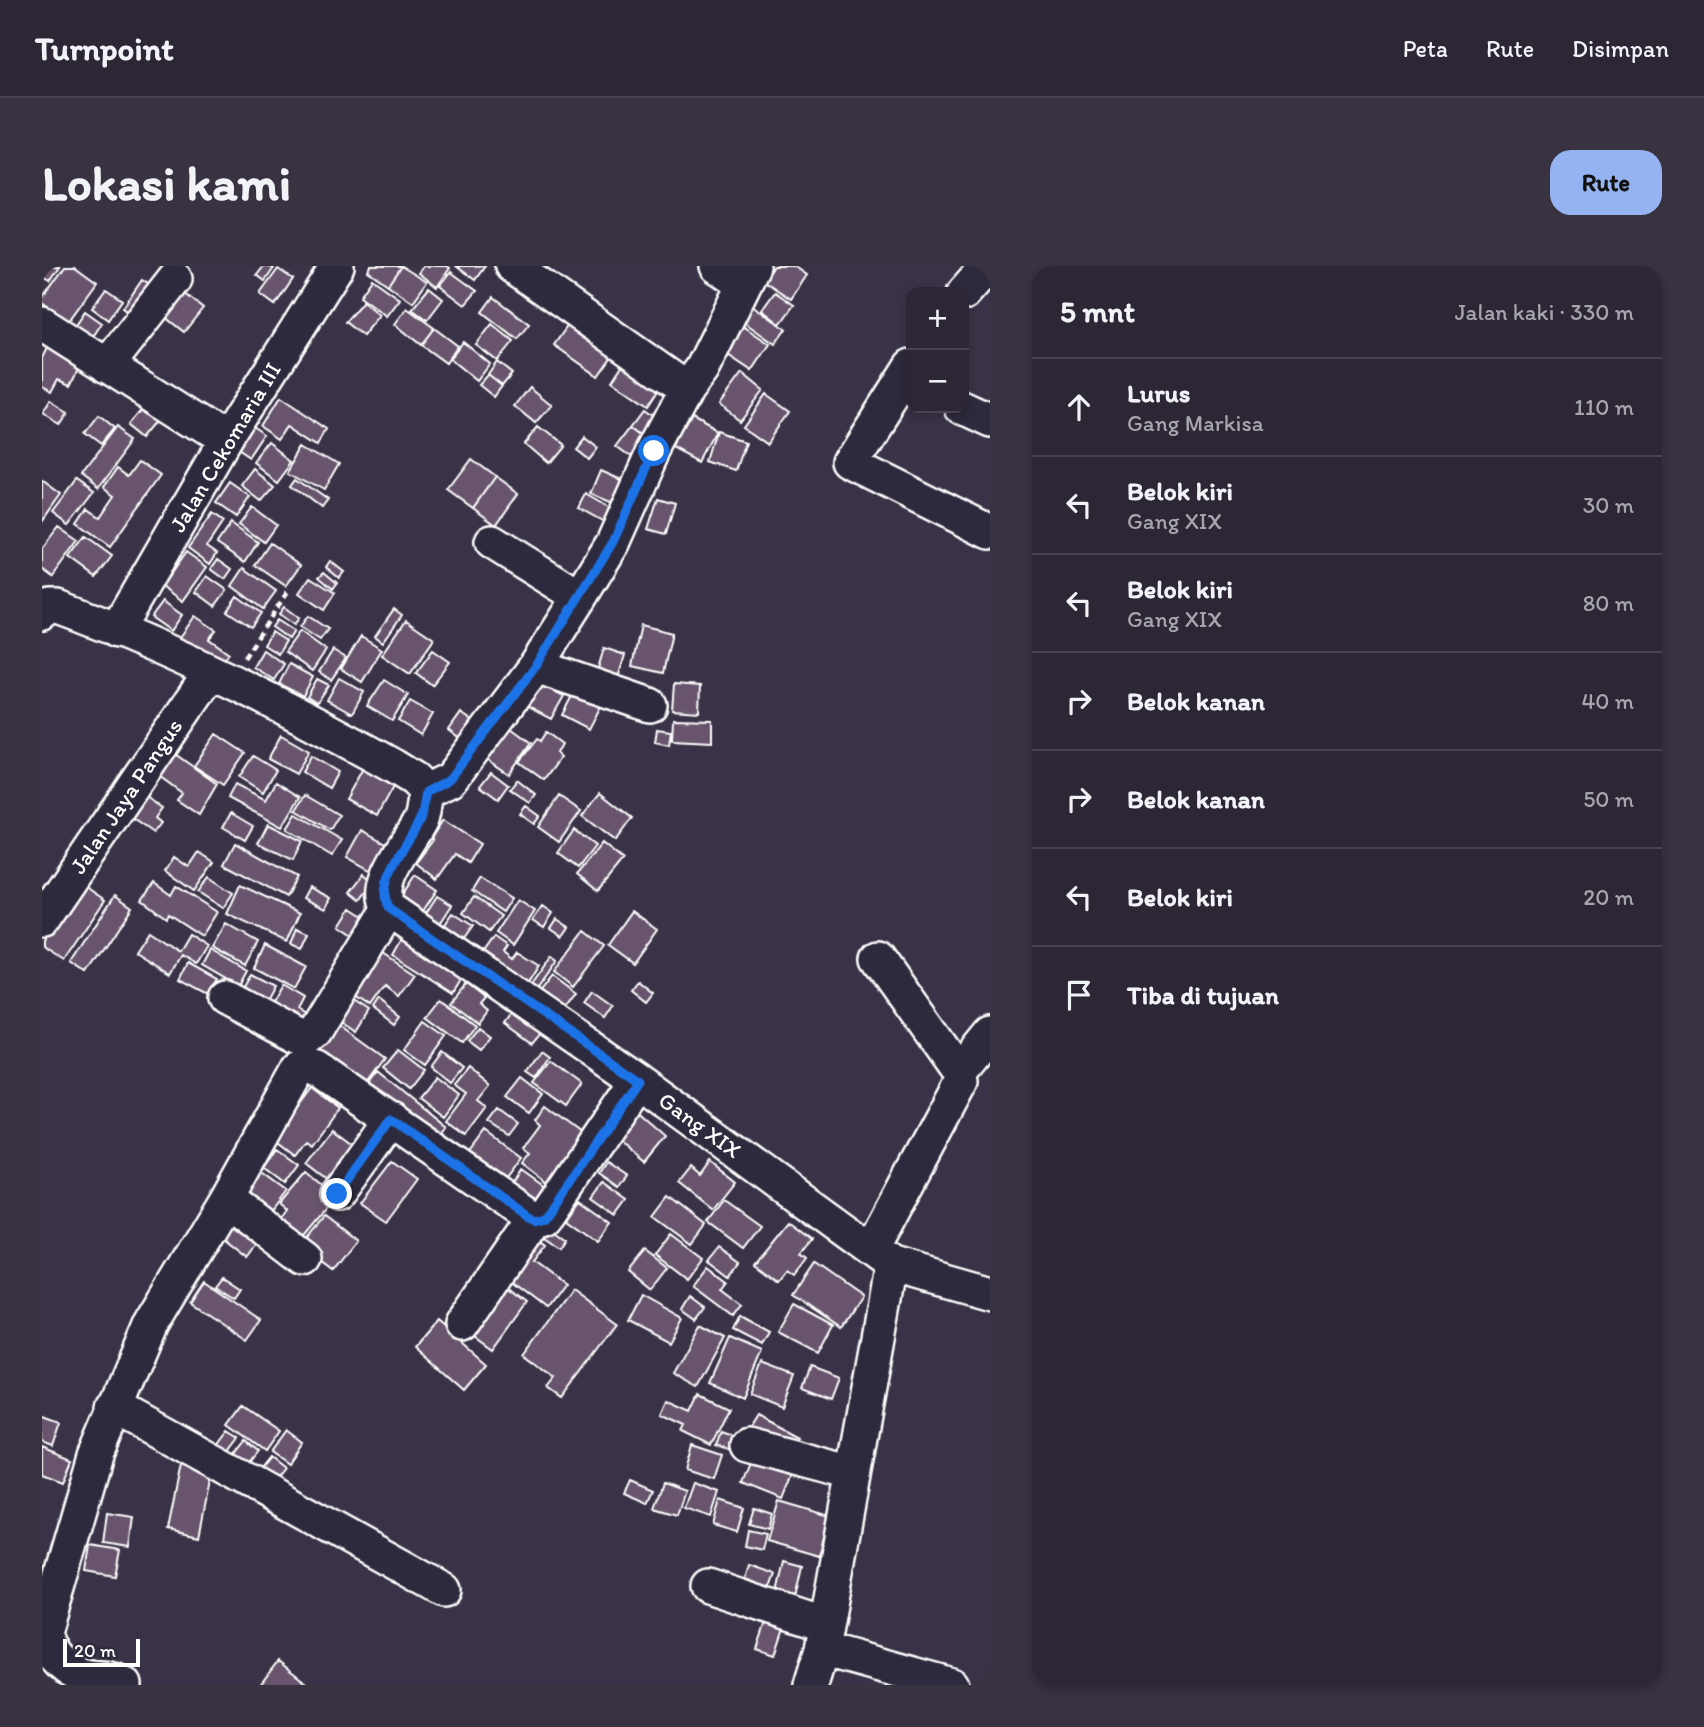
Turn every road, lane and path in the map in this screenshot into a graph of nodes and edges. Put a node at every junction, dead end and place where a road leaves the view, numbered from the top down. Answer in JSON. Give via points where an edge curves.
{"nodes":[{"id":1,"x":337,"y":266,"type":"edge"},
{"id":2,"x":512,"y":266,"type":"edge"},
{"id":3,"x":988,"y":266,"type":"edge"},
{"id":4,"x":738,"y":272,"type":"edge"},
{"id":5,"x":175,"y":279,"type":"dead end"},
{"id":6,"x":969,"y":287,"type":"edge"},
{"id":7,"x":43,"y":328,"type":"edge"},
{"id":8,"x":107,"y":366,"type":"junction"},
{"id":9,"x":906,"y":380,"type":"edge"},
{"id":10,"x":687,"y":388,"type":"junction"},
{"id":11,"x":969,"y":411,"type":"edge"},
{"id":12,"x":990,"y":421,"type":"edge"},
{"id":13,"x":226,"y":441,"type":"junction"},
{"id":14,"x":990,"y":532,"type":"edge"},
{"id":15,"x":492,"y":542,"type":"dead end"},
{"id":16,"x":290,"y":588,"type":"dead end"},
{"id":17,"x":580,"y":597,"type":"junction"},
{"id":18,"x":42,"y":613,"type":"edge"},
{"id":19,"x":116,"y":631,"type":"junction"},
{"id":20,"x":536,"y":666,"type":"junction"},
{"id":21,"x":220,"y":676,"type":"junction"},
{"id":22,"x":650,"y":705,"type":"dead end"},
{"id":23,"x":426,"y":792,"type":"junction"},
{"id":24,"x":389,"y":909,"type":"junction"},
{"id":25,"x":42,"y":920,"type":"edge"},
{"id":26,"x":878,"y":958,"type":"dead end"},
{"id":27,"x":225,"y":998,"type":"dead end"},
{"id":28,"x":990,"y":1034,"type":"edge"},
{"id":29,"x":959,"y":1072,"type":"junction"},
{"id":30,"x":638,"y":1080,"type":"junction"},
{"id":31,"x":391,"y":1119,"type":"junction"},
{"id":32,"x":337,"y":1194,"type":"dead end"},
{"id":33,"x":226,"y":1199,"type":"junction"},
{"id":34,"x":534,"y":1219,"type":"junction"},
{"id":35,"x":881,"y":1258,"type":"junction"},
{"id":36,"x":305,"y":1259,"type":"dead end"},
{"id":37,"x":990,"y":1293,"type":"edge"},
{"id":38,"x":462,"y":1324,"type":"dead end"},
{"id":39,"x":114,"y":1407,"type":"junction"},
{"id":40,"x":747,"y":1445,"type":"dead end"},
{"id":41,"x":853,"y":1473,"type":"junction"},
{"id":42,"x":708,"y":1586,"type":"dead end"},
{"id":43,"x":444,"y":1590,"type":"dead end"},
{"id":44,"x":824,"y":1637,"type":"junction"},
{"id":45,"x":43,"y":1639,"type":"edge"},
{"id":46,"x":77,"y":1680,"type":"edge"},
{"id":47,"x":125,"y":1685,"type":"edge"},
{"id":48,"x":811,"y":1685,"type":"edge"},
{"id":49,"x":953,"y":1685,"type":"edge"}],
"edges":[{"from":1,"to":13,"type":"street","name":"Jalan Cekomaria III"},
{"from":2,"to":10,"type":"street"},
{"from":3,"to":6,"type":"street"},
{"from":4,"to":10,"type":"street","via":[[702,369]]},
{"from":5,"to":8,"type":"street"},
{"from":7,"to":8,"type":"street"},
{"from":8,"to":13,"type":"street"},
{"from":9,"to":14,"type":"street","via":[[850,463]]},
{"from":10,"to":17,"type":"street","via":[[613,542]]},
{"from":11,"to":12,"type":"street"},
{"from":13,"to":19,"type":"street","name":"Jalan Cekomaria III"},
{"from":15,"to":17,"type":"street"},
{"from":16,"to":21,"type":"path"},
{"from":17,"to":20,"type":"street"},
{"from":18,"to":19,"type":"street","via":[[58,607]]},
{"from":19,"to":21,"type":"street"},
{"from":20,"to":22,"type":"street"},
{"from":20,"to":23,"type":"street","via":[[450,779]]},
{"from":21,"to":23,"type":"street","via":[[404,772]]},
{"from":21,"to":25,"type":"street","name":"Jalan Jaya Pangus"},
{"from":23,"to":24,"type":"street","via":[[421,818],[389,877],[384,896]]},
{"from":24,"to":27,"type":"street","via":[[308,1038]]},
{"from":24,"to":30,"type":"street","name":"Gang XIX"},
{"from":26,"to":29,"type":"street"},
{"from":28,"to":29,"type":"street"},
{"from":29,"to":35,"type":"street","via":[[961,1081]]},
{"from":30,"to":34,"type":"street","via":[[548,1211]]},
{"from":30,"to":35,"type":"street","name":"Gang XIX"},
{"from":31,"to":32,"type":"street"},
{"from":31,"to":33,"type":"street","via":[[317,1069],[302,1066]]},
{"from":31,"to":34,"type":"street"},
{"from":33,"to":36,"type":"street"},
{"from":33,"to":39,"type":"street","via":[[151,1324]]},
{"from":34,"to":38,"type":"street"},
{"from":35,"to":37,"type":"street","name":"Gang XIX"},
{"from":35,"to":41,"type":"street"},
{"from":39,"to":43,"type":"street"},
{"from":39,"to":45,"type":"street"},
{"from":40,"to":41,"type":"street"},
{"from":41,"to":44,"type":"street"},
{"from":42,"to":44,"type":"street"},
{"from":44,"to":48,"type":"street"},
{"from":44,"to":49,"type":"street"},
{"from":45,"to":46,"type":"street"},
{"from":46,"to":47,"type":"street","via":[[101,1676]]}]}
